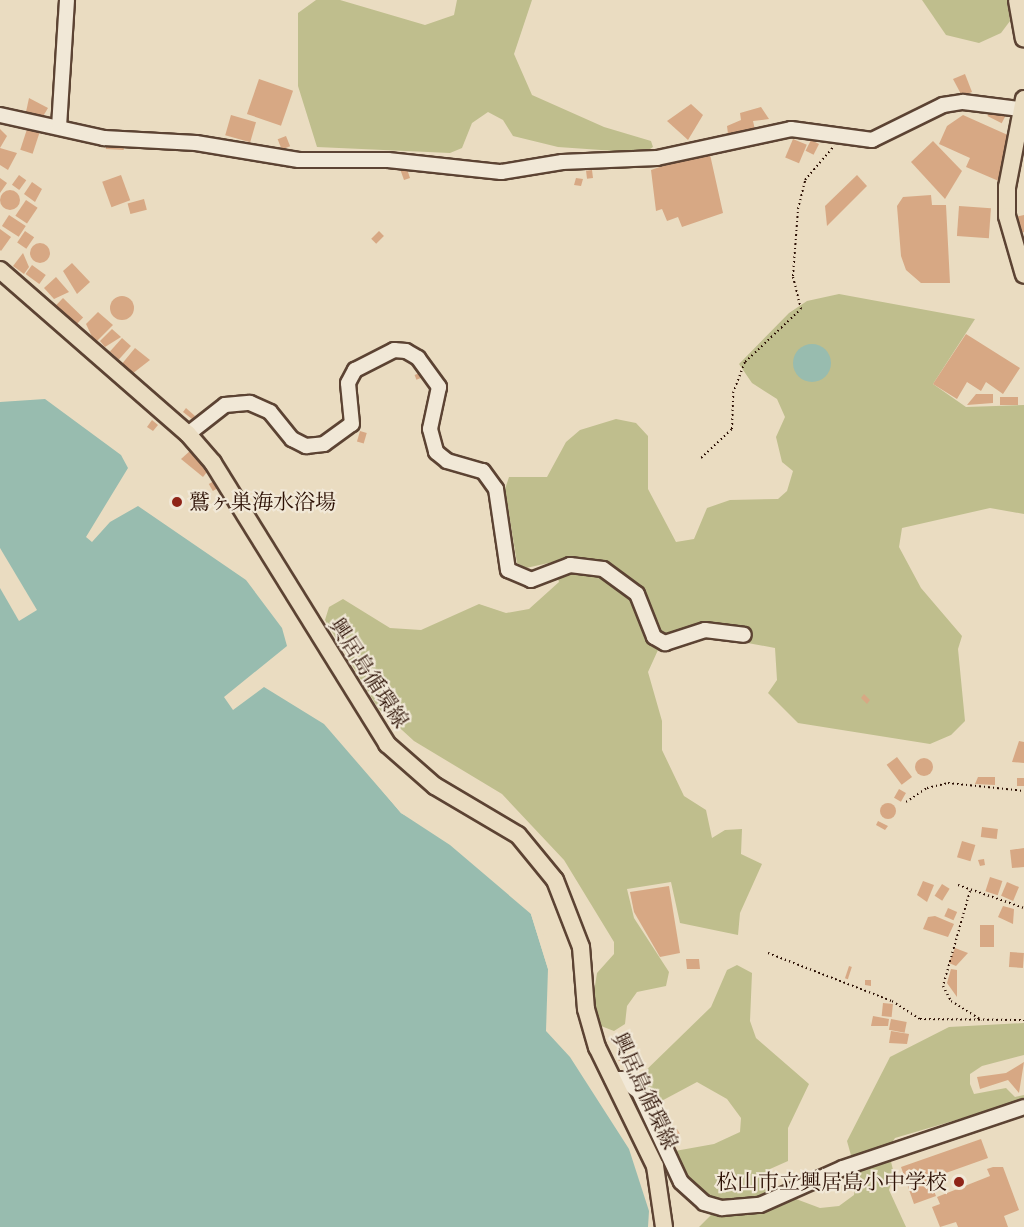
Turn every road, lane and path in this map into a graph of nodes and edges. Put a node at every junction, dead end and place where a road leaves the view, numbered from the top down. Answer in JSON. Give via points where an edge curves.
{"nodes":[{"id":1,"x":67,"y":0,"type":"edge"},
{"id":2,"x":1017,"y":0,"type":"edge"},
{"id":3,"x":1024,"y":38,"type":"edge"},
{"id":4,"x":1021,"y":104,"type":"edge"},
{"id":5,"x":0,"y":115,"type":"edge"},
{"id":6,"x":59,"y":127,"type":"junction"},
{"id":7,"x":841,"y":137,"type":"junction"},
{"id":8,"x":0,"y":270,"type":"edge"},
{"id":9,"x":1024,"y":275,"type":"edge"},
{"id":10,"x":188,"y":434,"type":"junction"},
{"id":11,"x":701,"y":459,"type":"dead end"},
{"id":12,"x":744,"y":635,"type":"dead end"},
{"id":13,"x":1024,"y":791,"type":"edge"},
{"id":14,"x":906,"y":802,"type":"dead end"},
{"id":15,"x":958,"y":885,"type":"dead end"},
{"id":16,"x":970,"y":891,"type":"junction"},
{"id":17,"x":1024,"y":908,"type":"edge"},
{"id":18,"x":768,"y":953,"type":"dead end"},
{"id":19,"x":983,"y":1020,"type":"junction"},
{"id":20,"x":1024,"y":1020,"type":"edge"},
{"id":21,"x":612,"y":1079,"type":"junction"},
{"id":22,"x":1024,"y":1107,"type":"edge"},
{"id":23,"x":664,"y":1227,"type":"edge"}],
"edges":[{"from":1,"to":6,"type":"street"},
{"from":2,"to":3,"type":"main road"},
{"from":4,"to":7,"type":"street","via":[[943,105],[888,137]]},
{"from":4,"to":9,"type":"main road","via":[[1007,216]]},
{"from":5,"to":6,"type":"street"},
{"from":6,"to":7,"type":"street","via":[[104,138],[196,143],[299,160],[388,160],[490,172],[562,162],[657,158],[791,129]]},
{"from":7,"to":11,"type":"path","via":[[805,180],[798,209],[793,276],[801,309],[746,362],[733,393],[732,429]]},
{"from":8,"to":10,"type":"main road","name":"興居島循環線"},
{"from":10,"to":12,"type":"street","via":[[225,405],[250,403],[270,412],[292,439],[306,446],[324,444],[352,424],[348,384],[355,370],[394,350],[406,351],[418,358],[439,387],[430,429],[436,452],[447,461],[483,471],[496,489],[508,570],[531,579],[570,565],[603,569],[637,594],[654,637],[665,643],[705,630]]},
{"from":10,"to":21,"type":"main road","name":"興居島循環線","via":[[229,486],[387,744],[435,786],[518,835],[555,880],[574,924],[586,1009]]},
{"from":13,"to":14,"type":"path","via":[[948,783],[927,788]]},
{"from":15,"to":16,"type":"path"},
{"from":16,"to":17,"type":"path"},
{"from":16,"to":19,"type":"path","via":[[943,986],[951,1001]]},
{"from":18,"to":19,"type":"path","via":[[892,1001],[920,1019]]},
{"from":19,"to":20,"type":"path"},
{"from":21,"to":22,"type":"street","via":[[622,1079],[639,1092],[681,1182],[698,1199],[722,1208],[760,1205],[843,1168]]},
{"from":21,"to":23,"type":"main road","name":"興居島循環線","via":[[655,1166]]}]}
